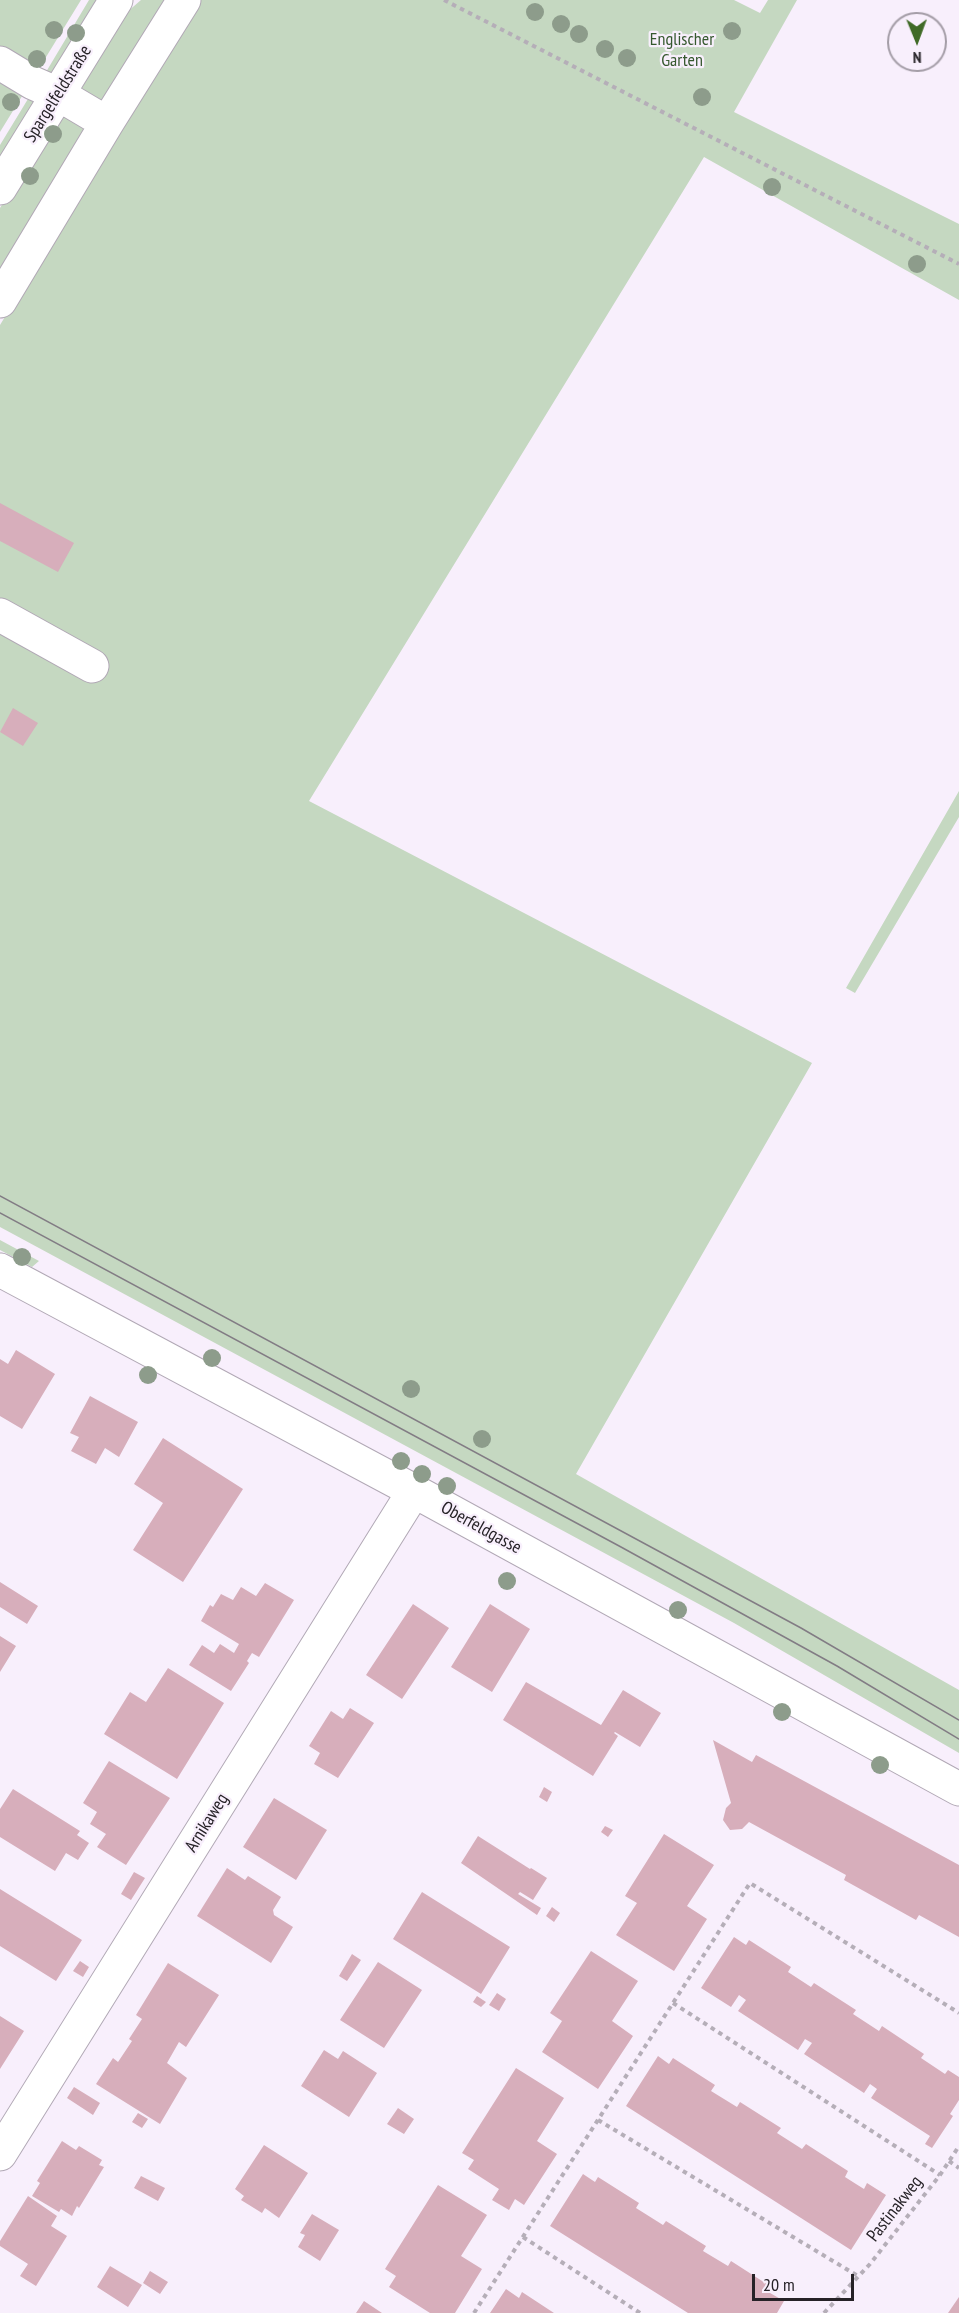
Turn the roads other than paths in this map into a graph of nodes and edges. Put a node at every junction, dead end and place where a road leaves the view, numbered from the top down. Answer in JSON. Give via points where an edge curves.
{"nodes":[{"id":1,"x":116,"y":0,"type":"edge"},
{"id":2,"x":184,"y":0,"type":"edge"},
{"id":3,"x":0,"y":63,"type":"edge"},
{"id":4,"x":58,"y":94,"type":"junction"},
{"id":5,"x":107,"y":123,"type":"junction"},
{"id":6,"x":0,"y":188,"type":"edge"},
{"id":7,"x":0,"y":301,"type":"edge"},
{"id":8,"x":0,"y":615,"type":"edge"},
{"id":9,"x":92,"y":666,"type":"dead end"},
{"id":10,"x":0,"y":1270,"type":"edge"},
{"id":11,"x":414,"y":1491,"type":"junction"},
{"id":12,"x":959,"y":1790,"type":"edge"},
{"id":13,"x":0,"y":2154,"type":"edge"}],
"edges":[{"from":1,"to":4,"type":"street","name":"Spargelfeldstraße"},
{"from":2,"to":5,"type":"street"},
{"from":3,"to":4,"type":"street"},
{"from":4,"to":5,"type":"street"},
{"from":4,"to":6,"type":"street","name":"Spargelfeldstraße"},
{"from":5,"to":7,"type":"street"},
{"from":8,"to":9,"type":"street"},
{"from":10,"to":11,"type":"street","name":"Oberfeldgasse"},
{"from":11,"to":12,"type":"street","name":"Oberfeldgasse"},
{"from":11,"to":13,"type":"street","name":"Arnikaweg"}]}
